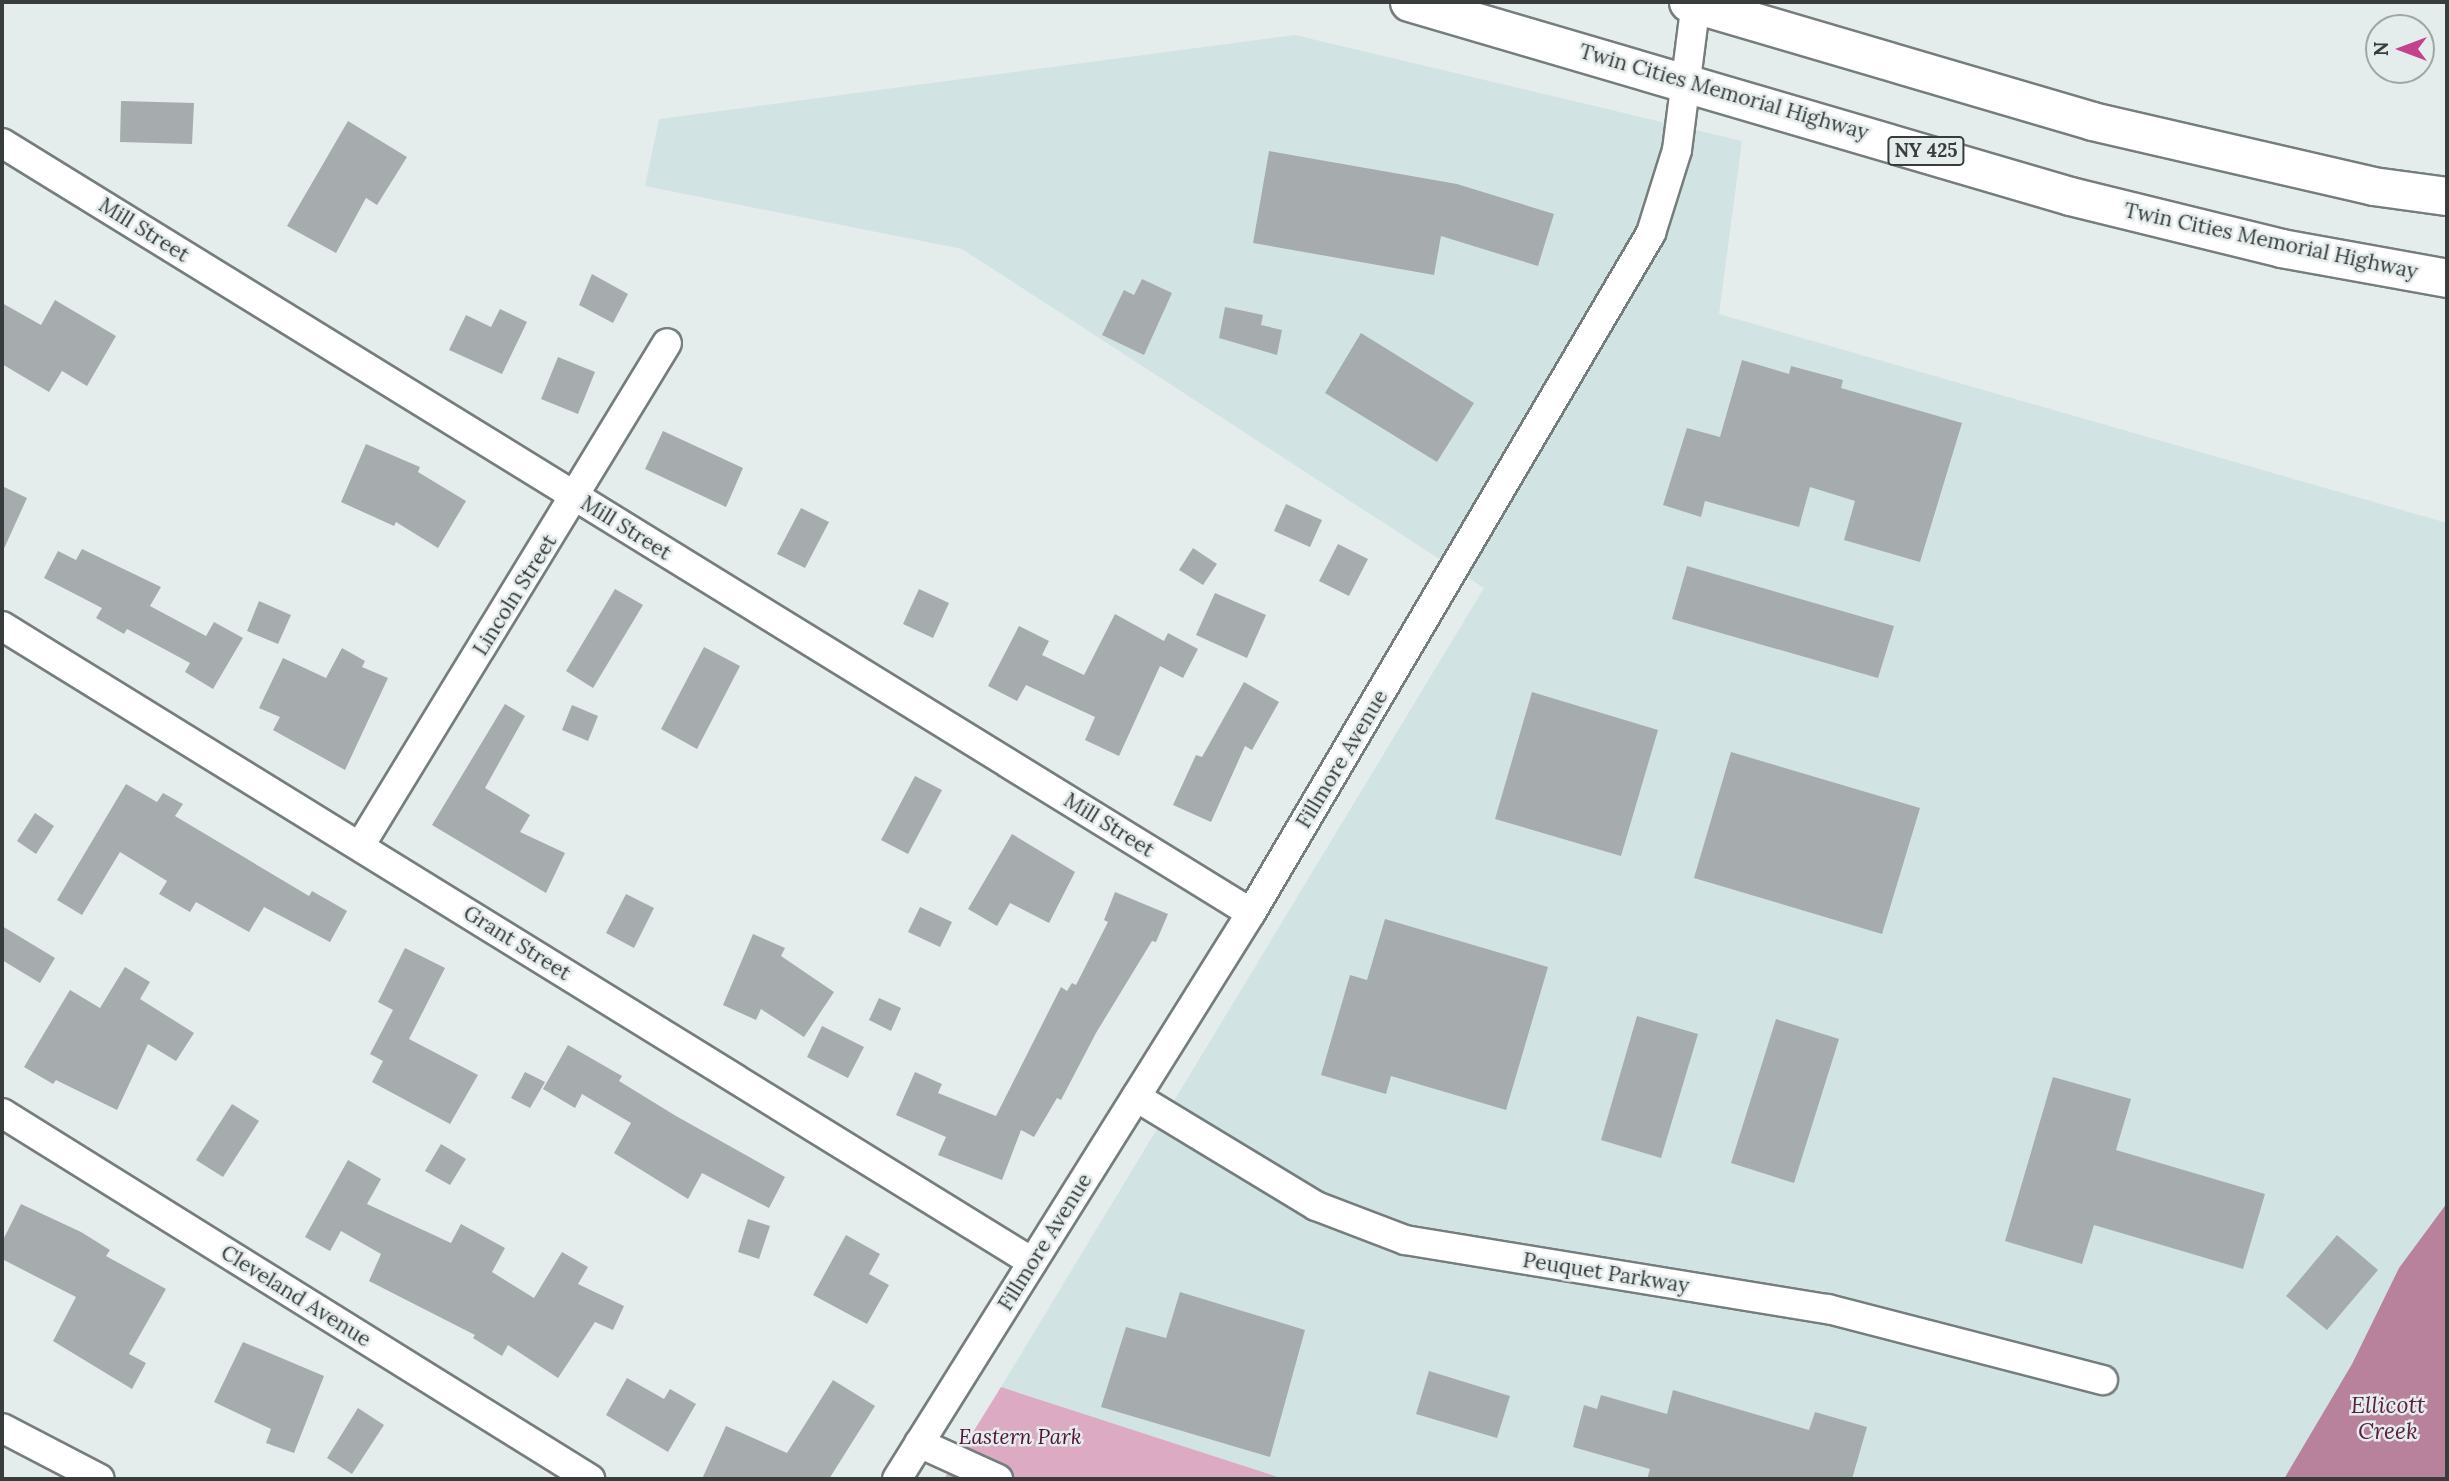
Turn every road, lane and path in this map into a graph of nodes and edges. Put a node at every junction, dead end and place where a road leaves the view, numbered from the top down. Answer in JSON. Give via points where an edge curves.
{"nodes":[{"id":1,"x":1409,"y":2,"type":"edge"},
{"id":2,"x":1694,"y":2,"type":"edge"},
{"id":3,"x":1685,"y":83,"type":"junction"},
{"id":4,"x":2,"y":143,"type":"edge"},
{"id":5,"x":2447,"y":196,"type":"edge"},
{"id":6,"x":2447,"y":278,"type":"edge"},
{"id":7,"x":667,"y":343,"type":"dead end"},
{"id":8,"x":576,"y":497,"type":"junction"},
{"id":9,"x":2,"y":626,"type":"edge"},
{"id":10,"x":360,"y":846,"type":"junction"},
{"id":11,"x":1251,"y":913,"type":"junction"},
{"id":12,"x":1136,"y":1097,"type":"junction"},
{"id":13,"x":2,"y":1113,"type":"edge"},
{"id":14,"x":1032,"y":1262,"type":"junction"},
{"id":15,"x":2104,"y":1380,"type":"dead end"},
{"id":16,"x":2,"y":1428,"type":"edge"},
{"id":17,"x":919,"y":1443,"type":"junction"},
{"id":18,"x":100,"y":1479,"type":"edge"},
{"id":19,"x":590,"y":1479,"type":"edge"},
{"id":20,"x":897,"y":1479,"type":"edge"},
{"id":21,"x":998,"y":1479,"type":"edge"}],
"edges":[{"from":1,"to":3,"type":"main road","name":"Twin Cities Memorial Highway","number":"NY 425"},
{"from":2,"to":3,"type":"street","name":"Fillmore Avenue"},
{"from":2,"to":5,"type":"main road","via":[[2092,121],[2373,186]]},
{"from":3,"to":6,"type":"main road","name":"Twin Cities Memorial Highway","number":"NY 425","via":[[2070,196],[2281,248]]},
{"from":3,"to":11,"type":"street","name":"Fillmore Avenue","via":[[1677,150],[1651,233]]},
{"from":4,"to":8,"type":"street","name":"Mill Street"},
{"from":7,"to":8,"type":"street","name":"Lincoln Street"},
{"from":8,"to":10,"type":"street","name":"Lincoln Street"},
{"from":8,"to":11,"type":"street","name":"Mill Street"},
{"from":9,"to":10,"type":"street","name":"Grant Street"},
{"from":10,"to":14,"type":"street","name":"Grant Street"},
{"from":11,"to":12,"type":"street","name":"Fillmore Avenue"},
{"from":12,"to":14,"type":"street","name":"Fillmore Avenue"},
{"from":12,"to":15,"type":"street","name":"Peuquet Parkway","via":[[1316,1206],[1405,1240],[1828,1309]]},
{"from":13,"to":19,"type":"street","name":"Cleveland Avenue"},
{"from":14,"to":17,"type":"street","name":"Fillmore Avenue"},
{"from":16,"to":18,"type":"street"},
{"from":17,"to":20,"type":"street","name":"Fillmore Avenue"},
{"from":17,"to":21,"type":"street"}]}
